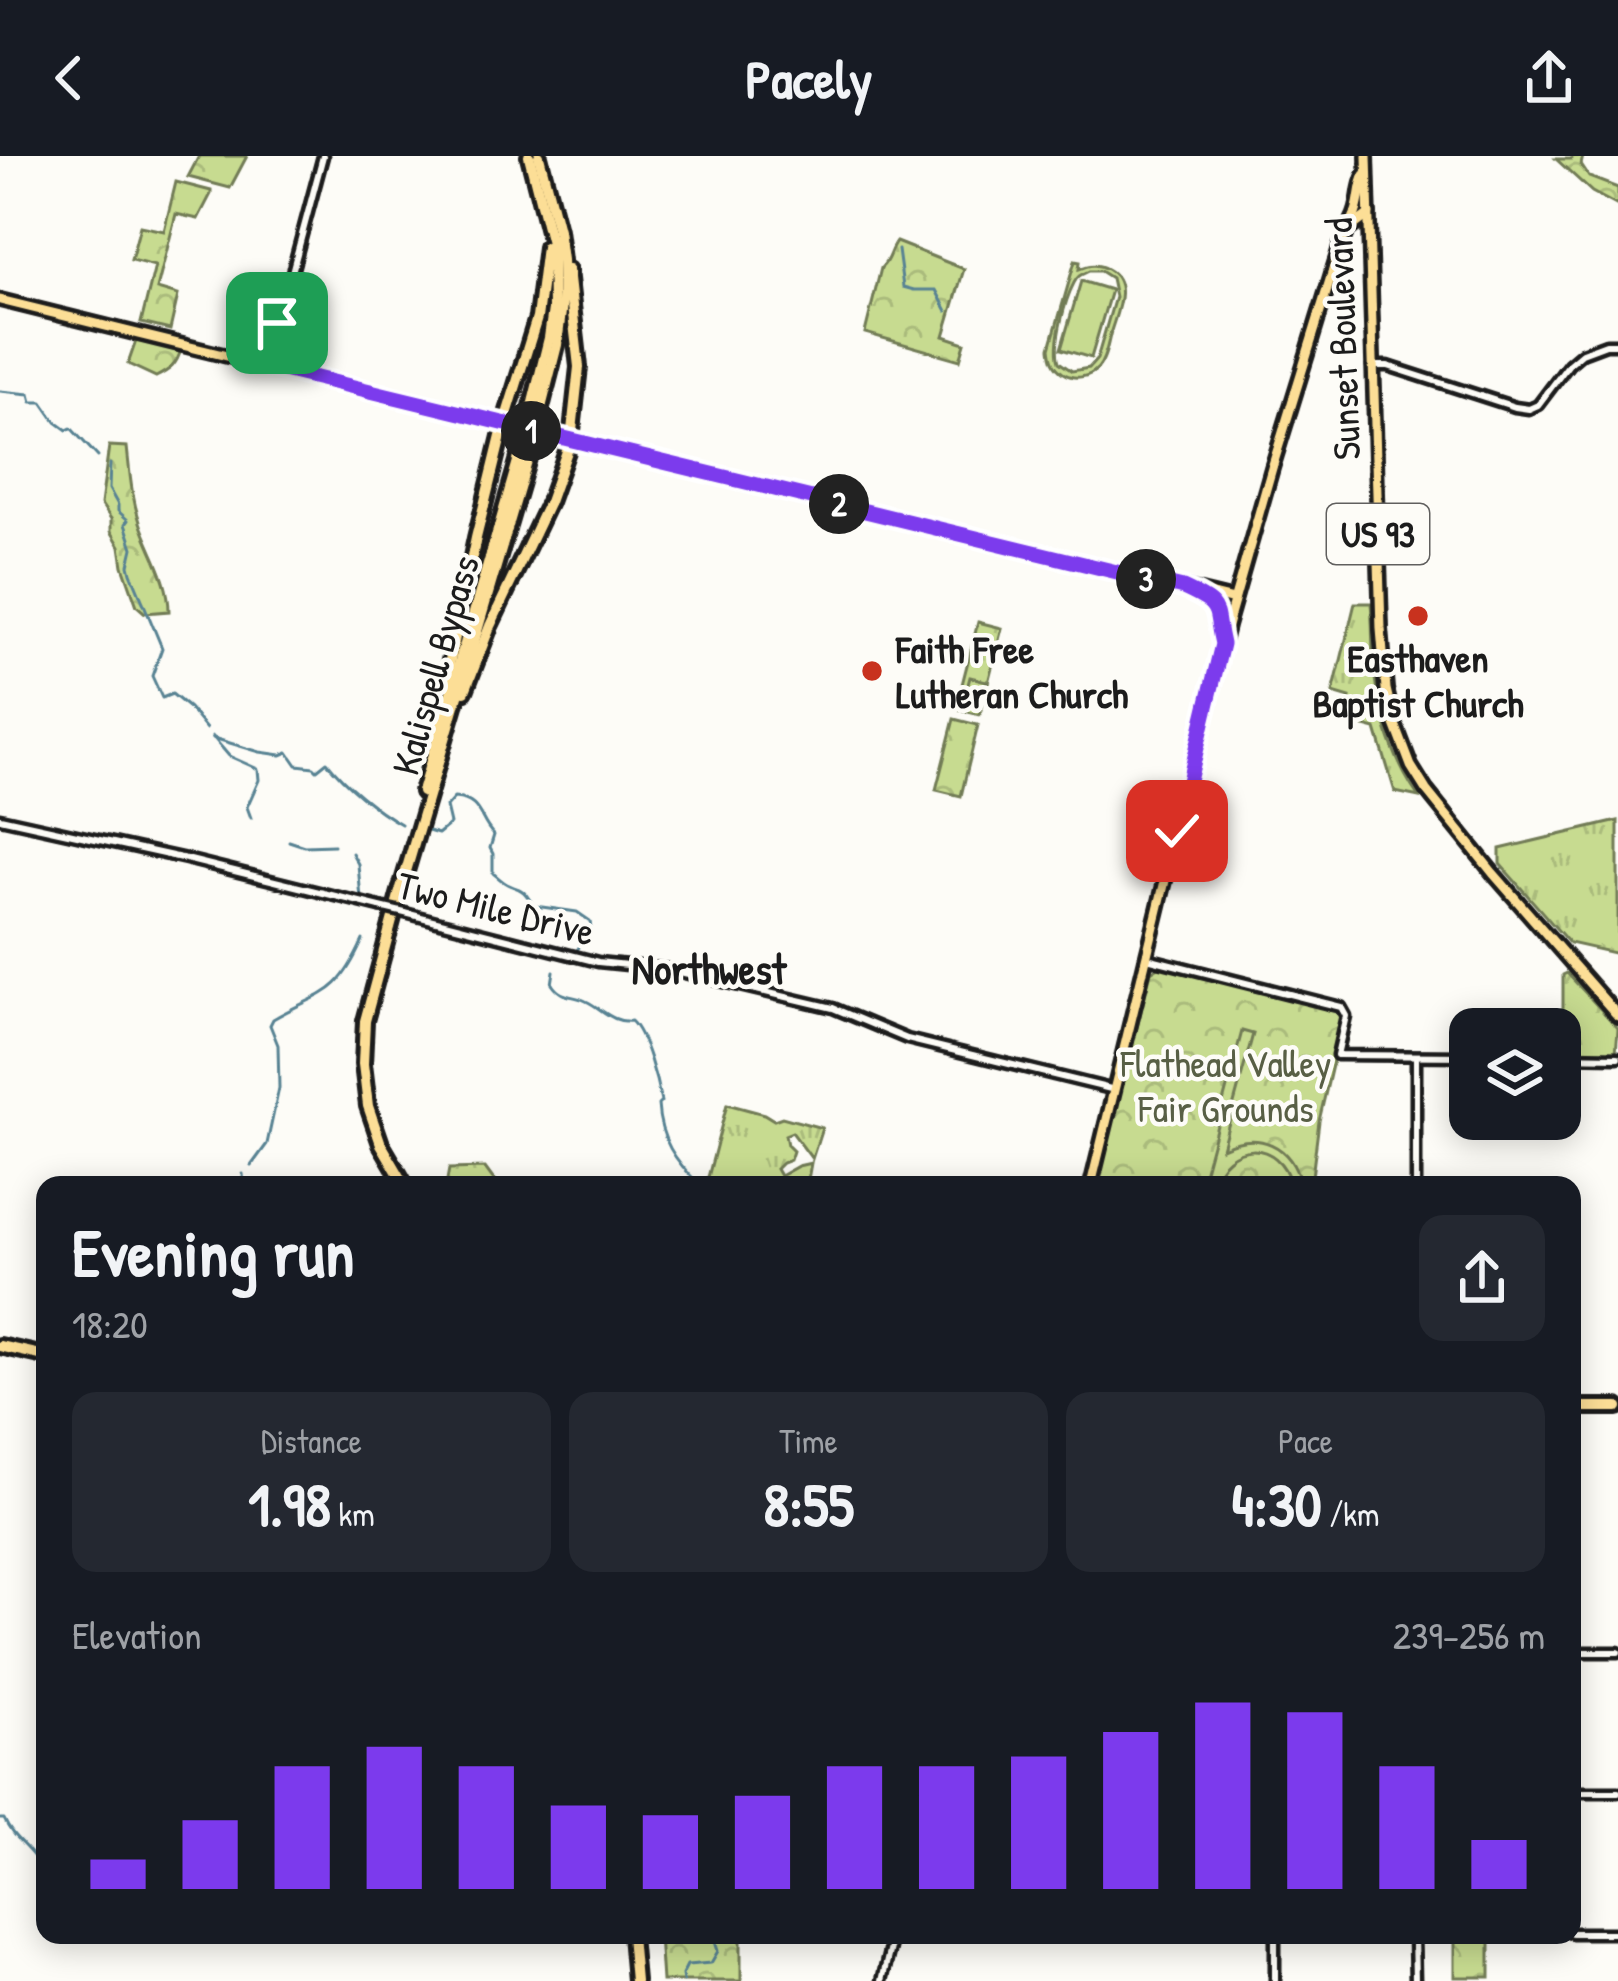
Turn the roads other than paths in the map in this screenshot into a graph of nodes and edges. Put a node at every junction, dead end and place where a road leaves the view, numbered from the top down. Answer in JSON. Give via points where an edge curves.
{"nodes":[{"id":1,"x":322,"y":156,"type":"edge"},
{"id":2,"x":529,"y":156,"type":"edge"},
{"id":3,"x":538,"y":156,"type":"edge"},
{"id":4,"x":1366,"y":156,"type":"edge"},
{"id":5,"x":1367,"y":170,"type":"junction"},
{"id":6,"x":1369,"y":214,"type":"junction"},
{"id":7,"x":546,"y":220,"type":"junction"},
{"id":8,"x":1347,"y":231,"type":"junction"},
{"id":9,"x":560,"y":244,"type":"junction"},
{"id":10,"x":1370,"y":246,"type":"junction"},
{"id":11,"x":1335,"y":262,"type":"junction"},
{"id":12,"x":0,"y":300,"type":"edge"},
{"id":13,"x":1618,"y":344,"type":"edge"},
{"id":14,"x":267,"y":366,"type":"junction"},
{"id":15,"x":1372,"y":366,"type":"junction"},
{"id":16,"x":505,"y":424,"type":"junction"},
{"id":17,"x":571,"y":440,"type":"junction"},
{"id":18,"x":1183,"y":588,"type":"junction"},
{"id":19,"x":1234,"y":600,"type":"junction"},
{"id":20,"x":1222,"y":644,"type":"junction"},
{"id":21,"x":440,"y":727,"type":"junction"},
{"id":22,"x":442,"y":749,"type":"junction"},
{"id":23,"x":0,"y":818,"type":"edge"},
{"id":24,"x":1148,"y":958,"type":"junction"},
{"id":25,"x":1618,"y":1016,"type":"edge"},
{"id":26,"x":1416,"y":1055,"type":"junction"},
{"id":27,"x":1449,"y":1056,"type":"edge"},
{"id":28,"x":1581,"y":1056,"type":"edge"},
{"id":29,"x":1618,"y":1057,"type":"edge"},
{"id":30,"x":1115,"y":1090,"type":"junction"},
{"id":31,"x":395,"y":1176,"type":"edge"},
{"id":32,"x":397,"y":1176,"type":"edge"},
{"id":33,"x":1093,"y":1176,"type":"edge"},
{"id":34,"x":1415,"y":1176,"type":"edge"},
{"id":35,"x":0,"y":1346,"type":"edge"},
{"id":36,"x":36,"y":1354,"type":"edge"},
{"id":37,"x":1581,"y":1407,"type":"edge"},
{"id":38,"x":1618,"y":1407,"type":"edge"},
{"id":39,"x":1581,"y":1652,"type":"edge"},
{"id":40,"x":1618,"y":1652,"type":"edge"},
{"id":41,"x":1581,"y":1792,"type":"edge"},
{"id":42,"x":1618,"y":1792,"type":"edge"},
{"id":43,"x":1581,"y":1933,"type":"edge"},
{"id":44,"x":1618,"y":1934,"type":"edge"},
{"id":45,"x":635,"y":1944,"type":"edge"},
{"id":46,"x":891,"y":1944,"type":"edge"},
{"id":47,"x":1275,"y":1944,"type":"edge"},
{"id":48,"x":1414,"y":1944,"type":"edge"},
{"id":49,"x":638,"y":1979,"type":"edge"},
{"id":50,"x":881,"y":1981,"type":"edge"},
{"id":51,"x":1276,"y":1981,"type":"edge"},
{"id":52,"x":1414,"y":1981,"type":"edge"}],
"edges":[{"from":1,"to":14,"type":"street"},
{"from":2,"to":7,"type":"highway","name":"Kalispell Bypass"},
{"from":3,"to":9,"type":"highway","name":"Kalispell Bypass"},
{"from":4,"to":5,"type":"main road","name":"Sunset Boulevard","number":"US 93"},
{"from":5,"to":6,"type":"main road","name":"Sunset Boulevard","number":"US 93"},
{"from":5,"to":8,"type":"main road"},
{"from":6,"to":8,"type":"main road"},
{"from":6,"to":10,"type":"main road","name":"Sunset Boulevard","number":"US 93"},
{"from":7,"to":16,"type":"highway","via":[[542,293]]},
{"from":7,"to":21,"type":"highway","name":"Kalispell Bypass","via":[[553,279],[544,367]]},
{"from":8,"to":11,"type":"main road"},
{"from":9,"to":17,"type":"highway","via":[[579,367]]},
{"from":9,"to":22,"type":"highway","name":"Kalispell Bypass","via":[[554,356]]},
{"from":10,"to":11,"type":"main road","via":[[1352,233]]},
{"from":10,"to":15,"type":"main road","name":"Sunset Boulevard","number":"US 93"},
{"from":11,"to":19,"type":"main road"},
{"from":12,"to":14,"type":"main road"},
{"from":13,"to":15,"type":"street","via":[[1575,358],[1529,409]]},
{"from":14,"to":16,"type":"main road"},
{"from":15,"to":25,"type":"main road","name":"Sunset Boulevard","number":"US 93","via":[[1382,658],[1401,744],[1438,807]]},
{"from":16,"to":17,"type":"main road","bridge":true},
{"from":16,"to":21,"type":"highway"},
{"from":17,"to":18,"type":"main road"},
{"from":17,"to":22,"type":"highway"},
{"from":18,"to":19,"type":"main road"},
{"from":18,"to":20,"type":"main road","via":[[1210,602]]},
{"from":19,"to":20,"type":"main road"},
{"from":20,"to":24,"type":"main road"},
{"from":21,"to":31,"type":"highway","name":"Kalispell Bypass","via":[[357,1034],[366,1124]]},
{"from":22,"to":32,"type":"highway","name":"Kalispell Bypass","via":[[364,1036],[372,1118]]},
{"from":23,"to":30,"type":"street","name":"Two Mile Drive","bridge":true,"via":[[598,962],[667,969],[833,1008],[907,1040]]},
{"from":24,"to":26,"type":"street","via":[[1336,1005],[1346,1012],[1337,1055]]},
{"from":24,"to":30,"type":"main road"},
{"from":26,"to":27,"type":"street"},
{"from":26,"to":34,"type":"street"},
{"from":28,"to":29,"type":"street"},
{"from":30,"to":33,"type":"main road"},
{"from":35,"to":36,"type":"highway"},
{"from":37,"to":38,"type":"highway"},
{"from":39,"to":40,"type":"street"},
{"from":41,"to":42,"type":"street"},
{"from":43,"to":44,"type":"street"},
{"from":45,"to":49,"type":"highway"},
{"from":46,"to":50,"type":"street"},
{"from":47,"to":51,"type":"street"},
{"from":48,"to":52,"type":"street"}]}
